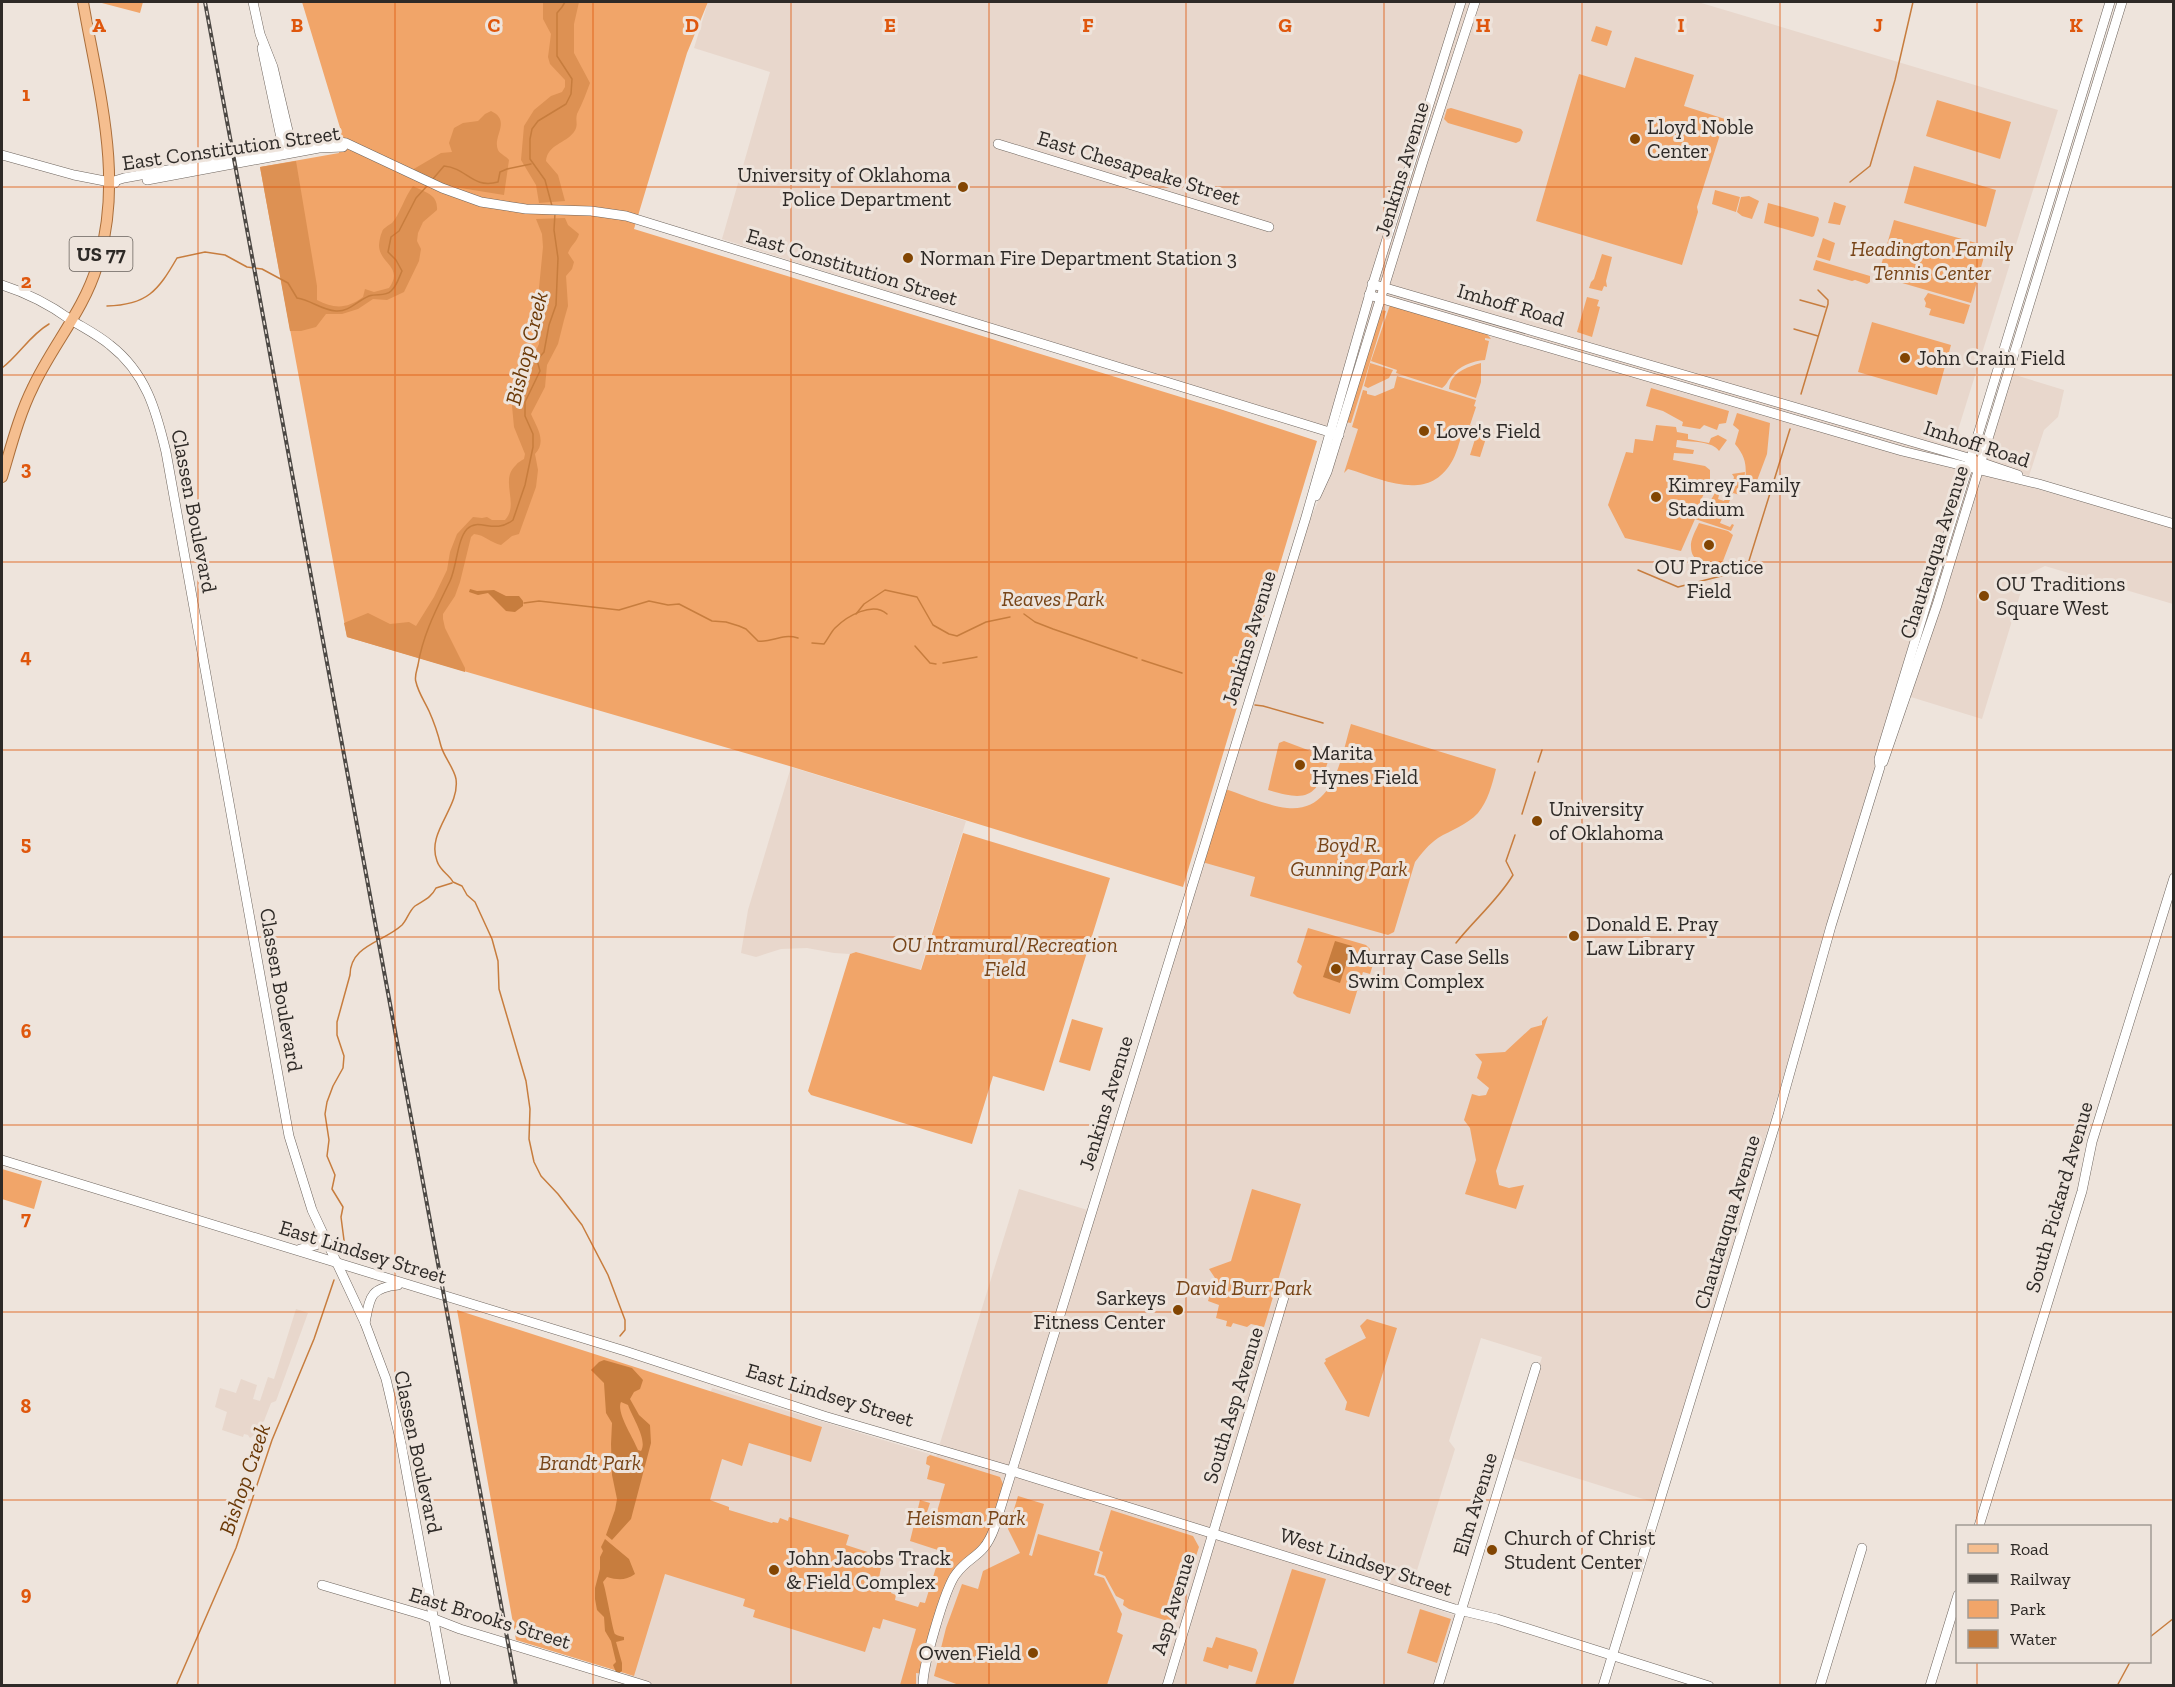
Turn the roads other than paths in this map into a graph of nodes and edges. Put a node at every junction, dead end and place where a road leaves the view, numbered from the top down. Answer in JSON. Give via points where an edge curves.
{"nodes":[{"id":1,"x":83,"y":2,"type":"edge"},
{"id":2,"x":253,"y":2,"type":"edge"},
{"id":3,"x":1461,"y":2,"type":"edge"},
{"id":4,"x":1475,"y":2,"type":"edge"},
{"id":5,"x":2110,"y":2,"type":"edge"},
{"id":6,"x":2122,"y":2,"type":"edge"},
{"id":7,"x":998,"y":144,"type":"dead end"},
{"id":8,"x":288,"y":151,"type":"junction"},
{"id":9,"x":2,"y":155,"type":"edge"},
{"id":10,"x":1411,"y":158,"type":"junction"},
{"id":11,"x":1423,"y":161,"type":"junction"},
{"id":12,"x":111,"y":182,"type":"junction"},
{"id":13,"x":1398,"y":200,"type":"junction"},
{"id":14,"x":1410,"y":204,"type":"junction"},
{"id":15,"x":1269,"y":227,"type":"dead end"},
{"id":16,"x":1372,"y":284,"type":"junction"},
{"id":17,"x":2,"y":285,"type":"edge"},
{"id":18,"x":1384,"y":287,"type":"junction"},
{"id":19,"x":1369,"y":295,"type":"junction"},
{"id":20,"x":1381,"y":299,"type":"junction"},
{"id":21,"x":71,"y":320,"type":"junction"},
{"id":22,"x":1334,"y":434,"type":"junction"},
{"id":23,"x":1970,"y":464,"type":"junction"},
{"id":24,"x":1980,"y":467,"type":"junction"},
{"id":25,"x":2,"y":477,"type":"edge"},
{"id":26,"x":2174,"y":524,"type":"edge"},
{"id":27,"x":1880,"y":767,"type":"junction"},
{"id":28,"x":2174,"y":878,"type":"edge"},
{"id":29,"x":2,"y":1160,"type":"edge"},
{"id":30,"x":320,"y":1229,"type":"junction"},
{"id":31,"x":298,"y":1249,"type":"junction"},
{"id":32,"x":337,"y":1262,"type":"junction"},
{"id":33,"x":403,"y":1284,"type":"junction"},
{"id":34,"x":1287,"y":1287,"type":"dead end"},
{"id":35,"x":365,"y":1323,"type":"junction"},
{"id":36,"x":1536,"y":1367,"type":"dead end"},
{"id":37,"x":1012,"y":1471,"type":"junction"},
{"id":38,"x":1979,"y":1525,"type":"edge"},
{"id":39,"x":1214,"y":1533,"type":"junction"},
{"id":40,"x":1862,"y":1548,"type":"dead end"},
{"id":41,"x":322,"y":1585,"type":"dead end"},
{"id":42,"x":430,"y":1599,"type":"junction"},
{"id":43,"x":1956,"y":1602,"type":"edge"},
{"id":44,"x":1461,"y":1611,"type":"junction"},
{"id":45,"x":415,"y":1612,"type":"junction"},
{"id":46,"x":434,"y":1619,"type":"junction"},
{"id":47,"x":460,"y":1629,"type":"junction"},
{"id":48,"x":440,"y":1653,"type":"junction"},
{"id":49,"x":1613,"y":1655,"type":"junction"},
{"id":50,"x":446,"y":1686,"type":"edge"},
{"id":51,"x":647,"y":1686,"type":"edge"},
{"id":52,"x":923,"y":1686,"type":"edge"},
{"id":53,"x":1167,"y":1686,"type":"edge"},
{"id":54,"x":1438,"y":1686,"type":"edge"},
{"id":55,"x":1603,"y":1686,"type":"edge"},
{"id":56,"x":1709,"y":1686,"type":"edge"},
{"id":57,"x":1821,"y":1686,"type":"edge"},
{"id":58,"x":1930,"y":1686,"type":"edge"}],
"edges":[{"from":1,"to":12,"type":"main road","number":"US 77","via":[[103,111]]},
{"from":2,"to":8,"type":"street","via":[[273,67],[274,90]]},
{"from":3,"to":10,"type":"street","name":"Jenkins Avenue"},
{"from":4,"to":11,"type":"street","name":"Jenkins Avenue"},
{"from":5,"to":23,"type":"street","name":"Chautauqua Avenue"},
{"from":6,"to":24,"type":"street","name":"Chautauqua Avenue"},
{"from":7,"to":15,"type":"street","name":"East Chesapeake Street"},
{"from":8,"to":12,"type":"street","name":"East Constitution Street","via":[[122,184]]},
{"from":8,"to":22,"type":"street","name":"East Constitution Street","via":[[354,148],[481,202],[626,216]]},
{"from":9,"to":12,"type":"street","name":"East Constitution Street"},
{"from":10,"to":11,"type":"street"},
{"from":10,"to":13,"type":"street","name":"Jenkins Avenue"},
{"from":11,"to":14,"type":"street","name":"Jenkins Avenue"},
{"from":12,"to":21,"type":"main road","number":"US 77","via":[[109,217],[97,269]]},
{"from":13,"to":14,"type":"street"},
{"from":13,"to":16,"type":"street","name":"Jenkins Avenue"},
{"from":14,"to":18,"type":"street","name":"Jenkins Avenue"},
{"from":16,"to":18,"type":"street","name":"Imhoff Road"},
{"from":16,"to":19,"type":"street","name":"Jenkins Avenue"},
{"from":17,"to":21,"type":"street","name":"Classen Boulevard","via":[[24,292]]},
{"from":18,"to":20,"type":"street","name":"Jenkins Avenue"},
{"from":18,"to":23,"type":"street","name":"Imhoff Road"},
{"from":19,"to":20,"type":"street","name":"Imhoff Road"},
{"from":19,"to":22,"type":"street","name":"Jenkins Avenue"},
{"from":20,"to":22,"type":"street","name":"Jenkins Avenue"},
{"from":20,"to":23,"type":"street","name":"Imhoff Road","via":[[1850,436]]},
{"from":21,"to":25,"type":"main road","number":"US 77","via":[[33,386]]},
{"from":21,"to":30,"type":"street","name":"Classen Boulevard","via":[[109,344],[130,364],[144,383],[156,413],[287,1126]]},
{"from":22,"to":37,"type":"street","name":"Jenkins Avenue","via":[[1327,472],[1306,517]]},
{"from":23,"to":24,"type":"street","name":"Imhoff Road"},
{"from":23,"to":27,"type":"street","name":"Chautauqua Avenue","via":[[1879,759]]},
{"from":24,"to":26,"type":"street","name":"Imhoff Road","via":[[2015,474]]},
{"from":24,"to":27,"type":"street","name":"Chautauqua Avenue","via":[[1934,615]]},
{"from":27,"to":49,"type":"street","name":"Chautauqua Avenue"},
{"from":28,"to":38,"type":"street","name":"South Pickard Avenue"},
{"from":29,"to":31,"type":"street","name":"East Lindsey Street"},
{"from":30,"to":31,"type":"street","via":[[316,1245]]},
{"from":30,"to":32,"type":"street","name":"Classen Boulevard"},
{"from":31,"to":32,"type":"street","name":"East Lindsey Street"},
{"from":32,"to":33,"type":"street","name":"East Lindsey Street"},
{"from":32,"to":35,"type":"street","name":"Classen Boulevard"},
{"from":33,"to":35,"type":"street","via":[[381,1288],[373,1294]]},
{"from":33,"to":37,"type":"street","name":"East Lindsey Street"},
{"from":34,"to":39,"type":"street","name":"South Asp Avenue"},
{"from":35,"to":42,"type":"street","name":"Classen Boulevard","via":[[394,1411]]},
{"from":36,"to":44,"type":"street","name":"Elm Avenue"},
{"from":37,"to":39,"type":"street","name":"West Lindsey Street"},
{"from":37,"to":52,"type":"street","name":"Jenkins Avenue","via":[[987,1545],[950,1583],[924,1665]]},
{"from":39,"to":44,"type":"street","name":"West Lindsey Street"},
{"from":39,"to":53,"type":"street","name":"Asp Avenue"},
{"from":40,"to":57,"type":"street"},
{"from":41,"to":45,"type":"street","name":"East Brooks Street"},
{"from":42,"to":45,"type":"street","via":[[425,1611]]},
{"from":42,"to":46,"type":"street","name":"Classen Boulevard"},
{"from":43,"to":58,"type":"street"},
{"from":44,"to":49,"type":"street","name":"West Lindsey Street"},
{"from":44,"to":54,"type":"street","name":"Elm Avenue"},
{"from":45,"to":46,"type":"street","name":"East Brooks Street"},
{"from":46,"to":47,"type":"street","name":"East Brooks Street"},
{"from":46,"to":48,"type":"street","name":"Classen Boulevard"},
{"from":47,"to":48,"type":"street","via":[[446,1633]]},
{"from":47,"to":51,"type":"street","name":"East Brooks Street"},
{"from":48,"to":50,"type":"street","name":"Classen Boulevard"},
{"from":49,"to":55,"type":"street","name":"Chautauqua Avenue"},
{"from":49,"to":56,"type":"street","name":"West Lindsey Street"}]}
